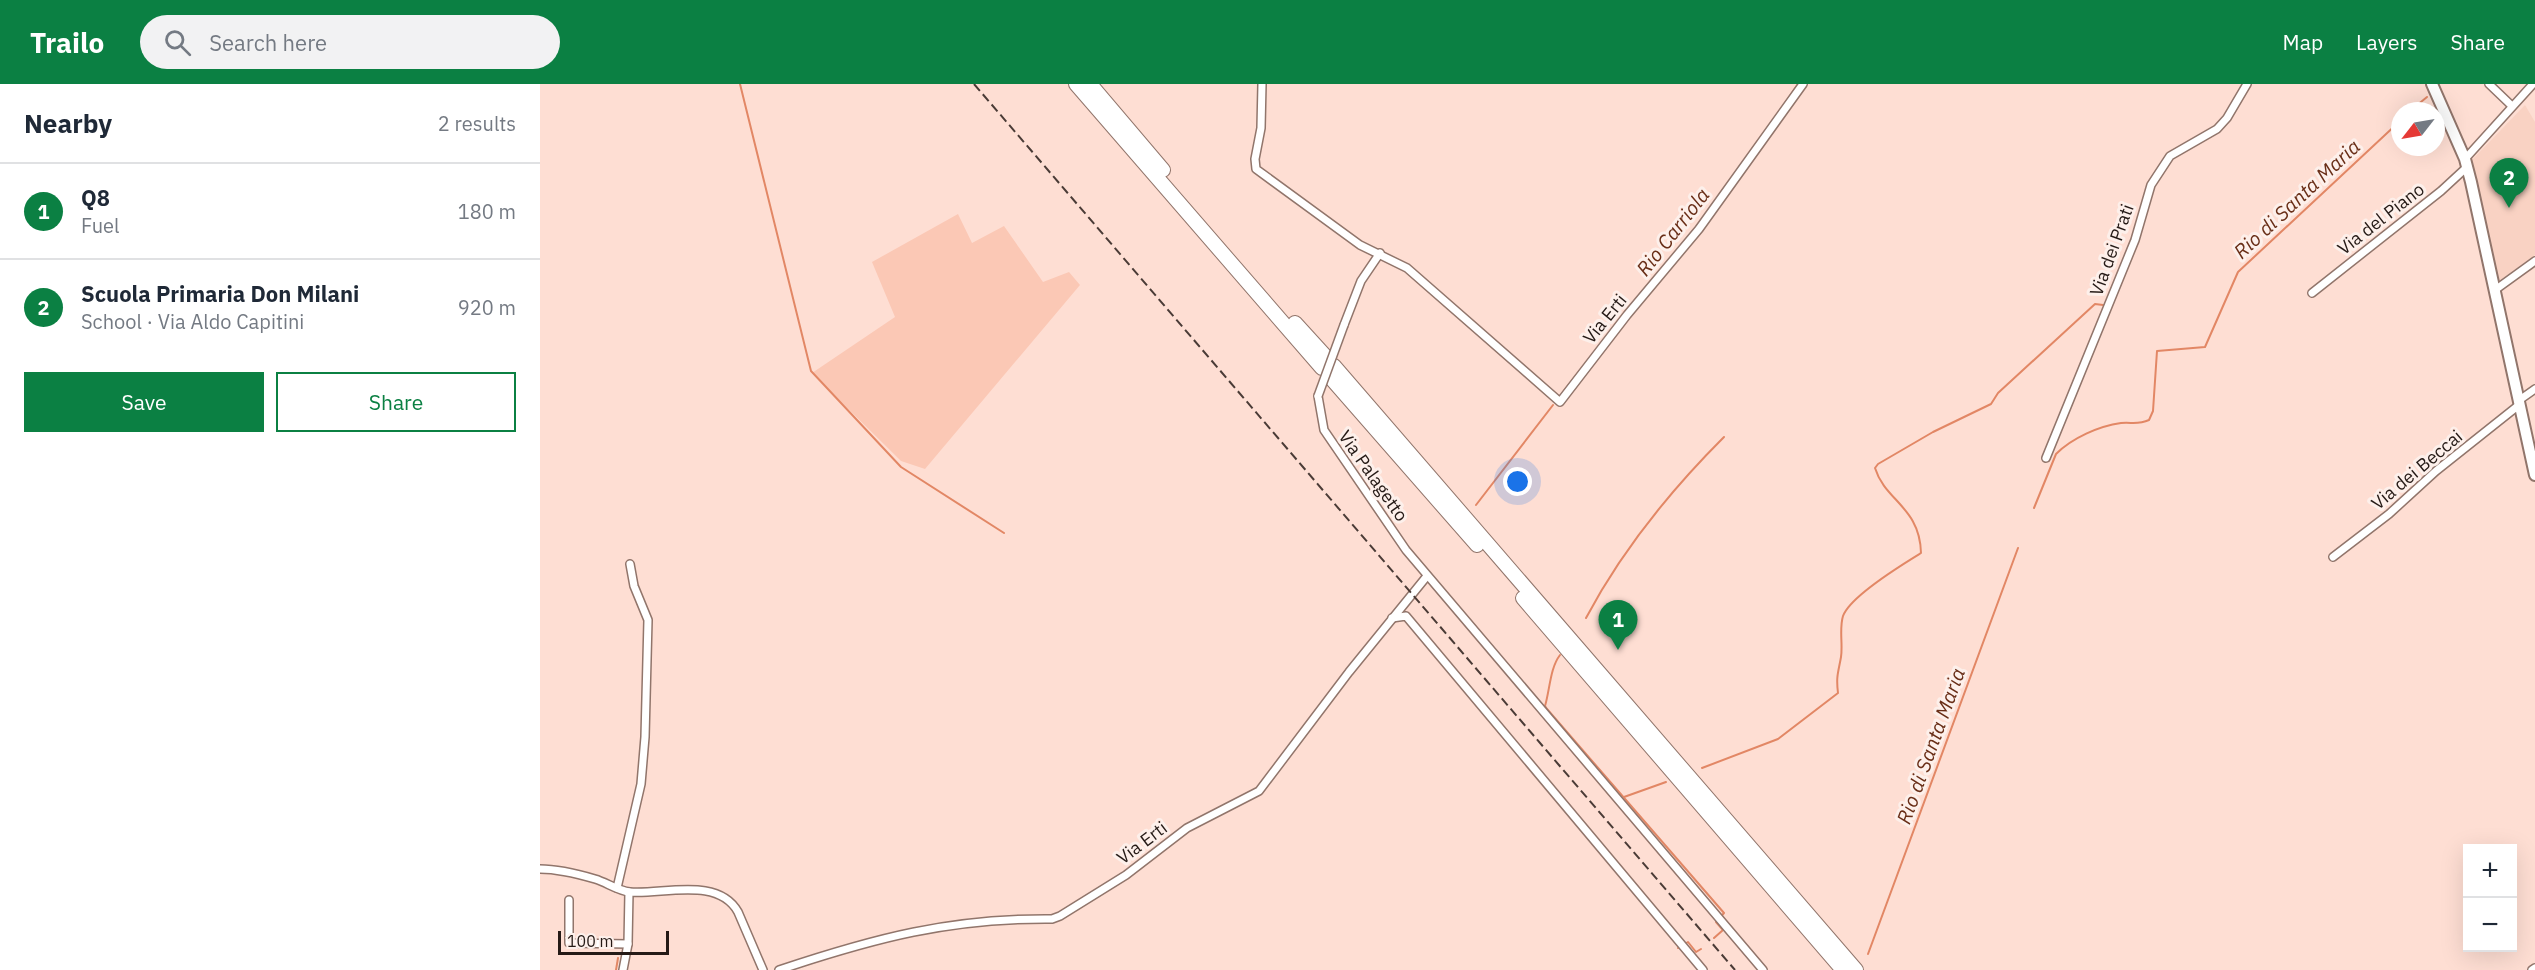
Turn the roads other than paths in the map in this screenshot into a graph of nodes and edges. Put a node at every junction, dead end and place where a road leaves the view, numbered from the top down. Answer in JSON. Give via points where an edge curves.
{"nodes":[{"id":1,"x":1076,"y":84,"type":"edge"},
{"id":2,"x":1090,"y":84,"type":"edge"},
{"id":3,"x":1262,"y":84,"type":"edge"},
{"id":4,"x":1803,"y":84,"type":"edge"},
{"id":5,"x":2247,"y":84,"type":"edge"},
{"id":6,"x":2432,"y":84,"type":"edge"},
{"id":7,"x":2489,"y":84,"type":"edge"},
{"id":8,"x":2533,"y":84,"type":"edge"},
{"id":9,"x":2512,"y":106,"type":"junction"},
{"id":10,"x":2466,"y":163,"type":"junction"},
{"id":11,"x":1380,"y":253,"type":"junction"},
{"id":12,"x":2535,"y":261,"type":"edge"},
{"id":13,"x":2495,"y":290,"type":"junction"},
{"id":14,"x":2312,"y":293,"type":"dead end"},
{"id":15,"x":1328,"y":367,"type":"junction"},
{"id":16,"x":2535,"y":389,"type":"edge"},
{"id":17,"x":2518,"y":403,"type":"junction"},
{"id":18,"x":2533,"y":455,"type":"edge"},
{"id":19,"x":2046,"y":458,"type":"dead end"},
{"id":20,"x":2535,"y":476,"type":"edge"},
{"id":21,"x":2333,"y":557,"type":"dead end"},
{"id":22,"x":630,"y":564,"type":"dead end"},
{"id":23,"x":1427,"y":576,"type":"junction"},
{"id":24,"x":1392,"y":618,"type":"junction"},
{"id":25,"x":540,"y":869,"type":"edge"},
{"id":26,"x":617,"y":888,"type":"junction"},
{"id":27,"x":629,"y":892,"type":"junction"},
{"id":28,"x":569,"y":900,"type":"dead end"},
{"id":29,"x":628,"y":944,"type":"junction"},
{"id":30,"x":623,"y":970,"type":"edge"},
{"id":31,"x":763,"y":970,"type":"edge"},
{"id":32,"x":779,"y":970,"type":"edge"},
{"id":33,"x":1703,"y":970,"type":"edge"},
{"id":34,"x":1763,"y":970,"type":"edge"},
{"id":35,"x":1843,"y":970,"type":"edge"},
{"id":36,"x":1856,"y":970,"type":"edge"}],
"edges":[{"from":1,"to":15,"type":"highway"},
{"from":2,"to":15,"type":"highway"},
{"from":3,"to":11,"type":"street","via":[[1256,169],[1352,240]]},
{"from":4,"to":11,"type":"street","name":"Via Erti","via":[[1699,229],[1560,402],[1407,268]]},
{"from":5,"to":19,"type":"street","name":"Via dei Prati","via":[[2217,129],[2170,156],[2151,185],[2135,240]]},
{"from":6,"to":10,"type":"main road"},
{"from":7,"to":9,"type":"street"},
{"from":8,"to":9,"type":"street","name":"Via del Piano"},
{"from":9,"to":10,"type":"street","name":"Via del Piano"},
{"from":10,"to":13,"type":"main road"},
{"from":10,"to":14,"type":"street","name":"Via del Piano","via":[[2441,191]]},
{"from":11,"to":23,"type":"street","name":"Via Palagetto","bridge":true,"via":[[1361,281],[1318,396],[1324,430]]},
{"from":12,"to":13,"type":"street"},
{"from":13,"to":17,"type":"main road"},
{"from":15,"to":35,"type":"highway"},
{"from":15,"to":36,"type":"highway"},
{"from":16,"to":17,"type":"street","name":"Via dei Beccai"},
{"from":17,"to":18,"type":"main road"},
{"from":17,"to":21,"type":"street","name":"Via dei Beccai"},
{"from":18,"to":20,"type":"main road"},
{"from":22,"to":26,"type":"street","via":[[648,620],[645,737],[641,784]]},
{"from":23,"to":24,"type":"street","name":"Via Erti"},
{"from":23,"to":34,"type":"street","name":"Via Palagetto"},
{"from":24,"to":32,"type":"street","name":"Via Erti","via":[[1259,791],[1187,828],[1126,875],[1060,916],[990,919],[932,927],[879,938]]},
{"from":24,"to":33,"type":"street","via":[[1406,616]]},
{"from":25,"to":26,"type":"street","via":[[595,879]]},
{"from":26,"to":27,"type":"street"},
{"from":27,"to":29,"type":"street"},
{"from":27,"to":31,"type":"street","via":[[670,889],[724,897],[738,912]]},
{"from":28,"to":29,"type":"street","via":[[569,943]]},
{"from":29,"to":30,"type":"street"}]}
